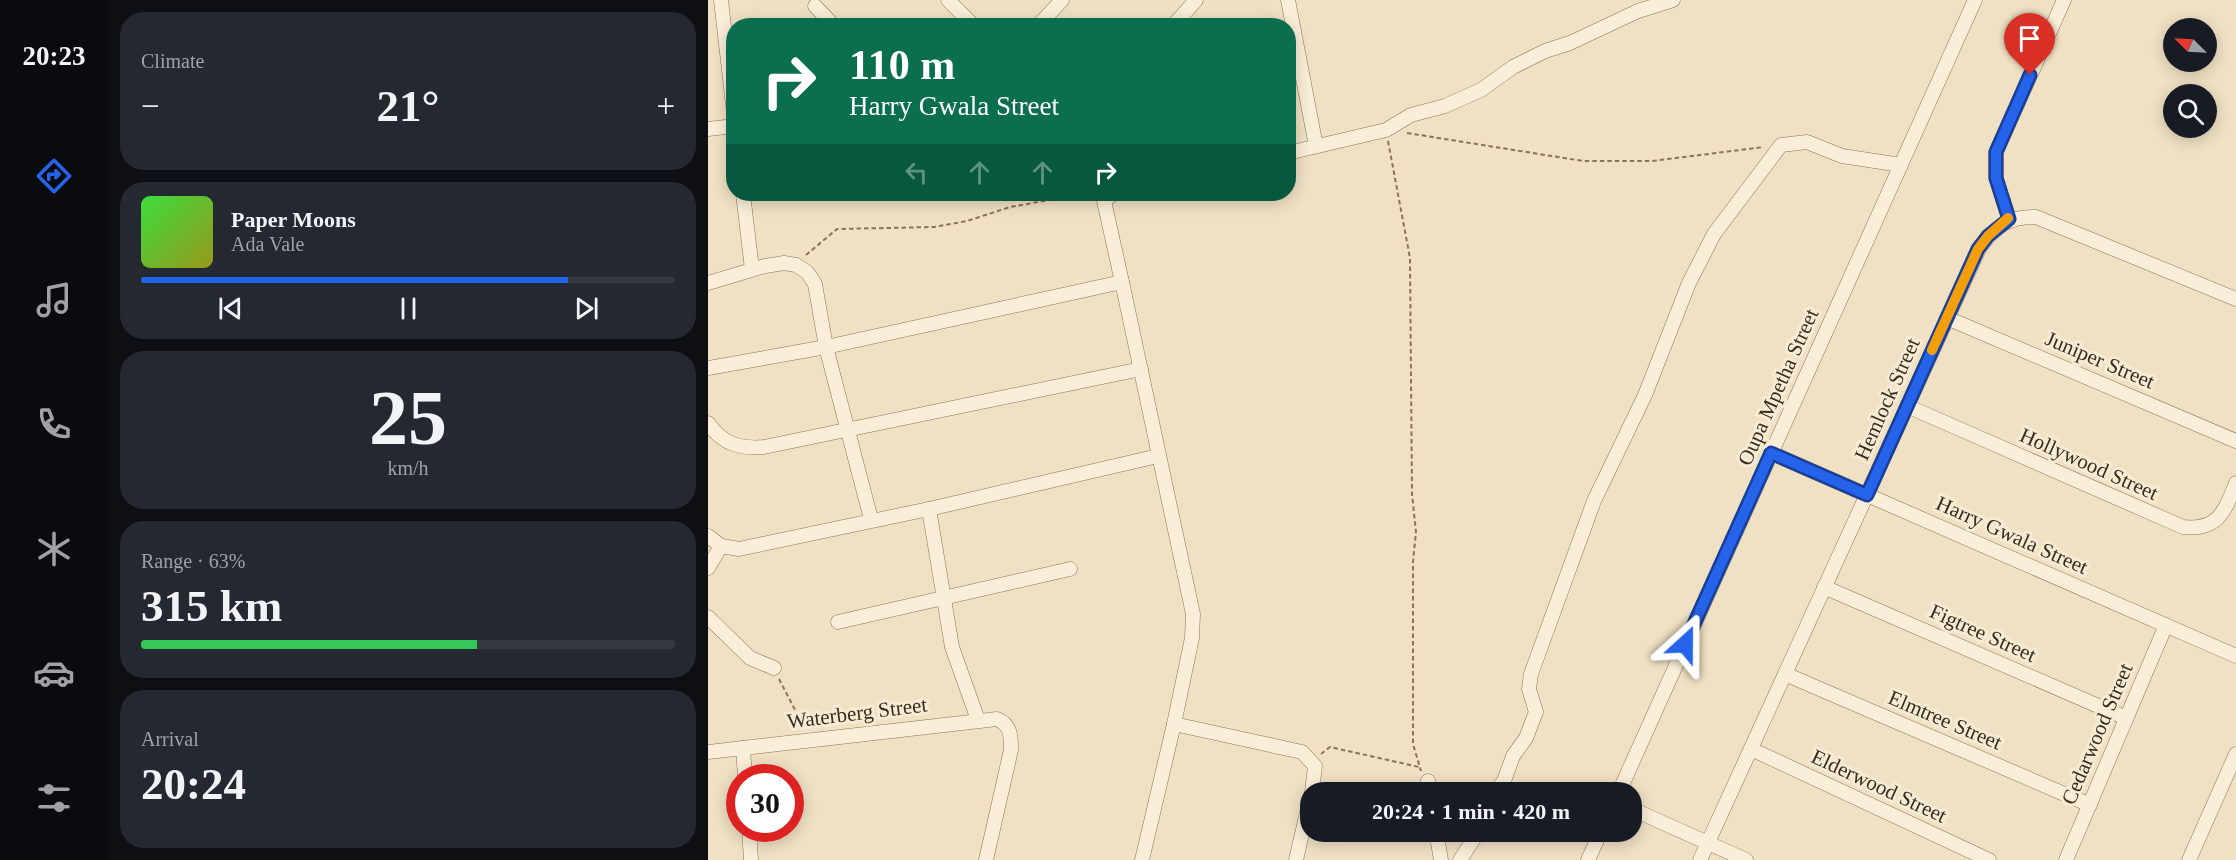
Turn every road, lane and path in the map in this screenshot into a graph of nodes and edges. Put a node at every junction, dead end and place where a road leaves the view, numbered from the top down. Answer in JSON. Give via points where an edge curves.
{"nodes":[{"id":1,"x":722,"y":0,"type":"edge"},
{"id":2,"x":948,"y":0,"type":"edge"},
{"id":3,"x":1060,"y":0,"type":"edge"},
{"id":4,"x":1196,"y":0,"type":"edge"},
{"id":5,"x":1288,"y":0,"type":"edge"},
{"id":6,"x":1673,"y":0,"type":"edge"},
{"id":7,"x":1975,"y":0,"type":"edge"},
{"id":8,"x":2064,"y":0,"type":"edge"},
{"id":9,"x":815,"y":6,"type":"dead end"},
{"id":10,"x":826,"y":18,"type":"edge"},
{"id":11,"x":966,"y":18,"type":"edge"},
{"id":12,"x":1045,"y":18,"type":"edge"},
{"id":13,"x":1180,"y":18,"type":"edge"},
{"id":14,"x":1291,"y":18,"type":"edge"},
{"id":15,"x":726,"y":38,"type":"edge"},
{"id":16,"x":1296,"y":42,"type":"edge"},
{"id":17,"x":726,"y":127,"type":"edge"},
{"id":18,"x":708,"y":129,"type":"edge"},
{"id":19,"x":1386,"y":130,"type":"junction"},
{"id":20,"x":1781,"y":145,"type":"junction"},
{"id":21,"x":1316,"y":146,"type":"junction"},
{"id":22,"x":1296,"y":151,"type":"edge"},
{"id":23,"x":1900,"y":165,"type":"junction"},
{"id":24,"x":744,"y":201,"type":"edge"},
{"id":25,"x":1044,"y":201,"type":"edge"},
{"id":26,"x":1107,"y":201,"type":"edge"},
{"id":27,"x":2009,"y":219,"type":"junction"},
{"id":28,"x":796,"y":265,"type":"junction"},
{"id":29,"x":752,"y":270,"type":"junction"},
{"id":30,"x":1122,"y":282,"type":"junction"},
{"id":31,"x":708,"y":283,"type":"edge"},
{"id":32,"x":2236,"y":299,"type":"edge"},
{"id":33,"x":1947,"y":318,"type":"junction"},
{"id":34,"x":826,"y":347,"type":"junction"},
{"id":35,"x":708,"y":368,"type":"edge"},
{"id":36,"x":1141,"y":369,"type":"junction"},
{"id":37,"x":1907,"y":406,"type":"junction"},
{"id":38,"x":708,"y":423,"type":"edge"},
{"id":39,"x":849,"y":430,"type":"junction"},
{"id":40,"x":2236,"y":441,"type":"edge"},
{"id":41,"x":1771,"y":453,"type":"junction"},
{"id":42,"x":1158,"y":456,"type":"junction"},
{"id":43,"x":2236,"y":483,"type":"edge"},
{"id":44,"x":1867,"y":495,"type":"junction"},
{"id":45,"x":929,"y":509,"type":"junction"},
{"id":46,"x":871,"y":519,"type":"junction"},
{"id":47,"x":708,"y":536,"type":"edge"},
{"id":48,"x":721,"y":546,"type":"junction"},
{"id":49,"x":708,"y":568,"type":"edge"},
{"id":50,"x":1070,"y":569,"type":"dead end"},
{"id":51,"x":1824,"y":587,"type":"junction"},
{"id":52,"x":945,"y":598,"type":"junction"},
{"id":53,"x":708,"y":617,"type":"edge"},
{"id":54,"x":838,"y":622,"type":"dead end"},
{"id":55,"x":2166,"y":625,"type":"junction"},
{"id":56,"x":2236,"y":656,"type":"edge"},
{"id":57,"x":774,"y":668,"type":"joint"},
{"id":58,"x":1785,"y":674,"type":"junction"},
{"id":59,"x":2126,"y":718,"type":"junction"},
{"id":60,"x":978,"y":720,"type":"junction"},
{"id":61,"x":1174,"y":724,"type":"junction"},
{"id":62,"x":811,"y":740,"type":"junction"},
{"id":63,"x":743,"y":748,"type":"junction"},
{"id":64,"x":1751,"y":749,"type":"junction"},
{"id":65,"x":708,"y":752,"type":"edge"},
{"id":66,"x":2236,"y":754,"type":"edge"},
{"id":67,"x":1312,"y":762,"type":"junction"},
{"id":68,"x":745,"y":764,"type":"edge"},
{"id":69,"x":1419,"y":767,"type":"junction"},
{"id":70,"x":1314,"y":782,"type":"edge"},
{"id":71,"x":1426,"y":782,"type":"edge"},
{"id":72,"x":1503,"y":782,"type":"edge"},
{"id":73,"x":1623,"y":782,"type":"edge"},
{"id":74,"x":2090,"y":805,"type":"junction"},
{"id":75,"x":1642,"y":814,"type":"edge"},
{"id":76,"x":750,"y":842,"type":"edge"},
{"id":77,"x":1300,"y":842,"type":"edge"},
{"id":78,"x":1438,"y":842,"type":"edge"},
{"id":79,"x":1472,"y":842,"type":"edge"},
{"id":80,"x":1596,"y":842,"type":"edge"},
{"id":81,"x":1708,"y":844,"type":"junction"},
{"id":82,"x":751,"y":860,"type":"edge"},
{"id":83,"x":986,"y":860,"type":"edge"},
{"id":84,"x":1142,"y":860,"type":"edge"},
{"id":85,"x":1296,"y":860,"type":"edge"},
{"id":86,"x":1441,"y":860,"type":"edge"},
{"id":87,"x":1460,"y":860,"type":"edge"},
{"id":88,"x":1588,"y":860,"type":"edge"},
{"id":89,"x":1700,"y":860,"type":"edge"},
{"id":90,"x":1746,"y":860,"type":"edge"},
{"id":91,"x":1989,"y":860,"type":"edge"},
{"id":92,"x":2066,"y":860,"type":"edge"},
{"id":93,"x":2189,"y":860,"type":"edge"}],
"edges":[{"from":1,"to":15,"type":"street"},
{"from":2,"to":11,"type":"street"},
{"from":3,"to":12,"type":"street"},
{"from":4,"to":13,"type":"street"},
{"from":5,"to":14,"type":"street"},
{"from":6,"to":19,"type":"street","via":[[1545,51],[1481,90],[1411,115]]},
{"from":7,"to":23,"type":"street","name":"Oupa Mpetha Street"},
{"from":8,"to":27,"type":"street","via":[[1996,152],[1996,178]]},
{"from":9,"to":10,"type":"street"},
{"from":16,"to":21,"type":"street"},
{"from":17,"to":18,"type":"street"},
{"from":19,"to":20,"type":"path","via":[[1593,161],[1652,161]]},
{"from":19,"to":21,"type":"street"},
{"from":19,"to":69,"type":"path","via":[[1410,258],[1412,495],[1416,532],[1413,744]]},
{"from":20,"to":23,"type":"street","via":[[1808,142],[1842,156]]},
{"from":20,"to":72,"type":"street","via":[[1714,234],[1689,283],[1648,388],[1605,474],[1531,674],[1529,689],[1536,712]]},
{"from":21,"to":22,"type":"street"},
{"from":23,"to":41,"type":"street","name":"Oupa Mpetha Street"},
{"from":24,"to":29,"type":"street"},
{"from":25,"to":28,"type":"path","via":[[934,227],[837,229]]},
{"from":26,"to":30,"type":"street"},
{"from":27,"to":32,"type":"street","via":[[2028,216],[2050,220]]},
{"from":27,"to":33,"type":"street","name":"Hemlock Street","via":[[1978,249]]},
{"from":28,"to":29,"type":"street","via":[[783,263]]},
{"from":28,"to":34,"type":"street","via":[[815,284]]},
{"from":29,"to":31,"type":"street"},
{"from":30,"to":34,"type":"street"},
{"from":30,"to":36,"type":"street"},
{"from":33,"to":37,"type":"street","name":"Hemlock Street"},
{"from":33,"to":40,"type":"street","name":"Juniper Street"},
{"from":34,"to":35,"type":"street"},
{"from":34,"to":39,"type":"street"},
{"from":36,"to":39,"type":"street"},
{"from":36,"to":42,"type":"street"},
{"from":37,"to":43,"type":"street","name":"Hollywood Street","via":[[2183,527],[2207,527],[2217,520]]},
{"from":37,"to":44,"type":"street","name":"Hemlock Street"},
{"from":38,"to":39,"type":"street","via":[[730,444],[743,448]]},
{"from":39,"to":46,"type":"street"},
{"from":41,"to":44,"type":"street","name":"Harry Gwala Street"},
{"from":41,"to":73,"type":"street","name":"Oupa Mpetha Street"},
{"from":42,"to":45,"type":"street"},
{"from":42,"to":61,"type":"street","via":[[1193,614],[1192,638]]},
{"from":44,"to":51,"type":"street","name":"Hemlock Street"},
{"from":44,"to":55,"type":"street","name":"Harry Gwala Street"},
{"from":45,"to":46,"type":"street"},
{"from":45,"to":52,"type":"street"},
{"from":46,"to":48,"type":"street","via":[[739,549]]},
{"from":47,"to":48,"type":"street"},
{"from":48,"to":49,"type":"street"},
{"from":50,"to":52,"type":"street"},
{"from":51,"to":58,"type":"street","name":"Hemlock Street"},
{"from":51,"to":59,"type":"street","name":"Figtree Street"},
{"from":52,"to":54,"type":"street"},
{"from":52,"to":60,"type":"street","via":[[952,647]]},
{"from":53,"to":57,"type":"street","via":[[750,658]]},
{"from":55,"to":56,"type":"street","name":"Harry Gwala Street"},
{"from":55,"to":59,"type":"street","name":"Cedarwood Street"},
{"from":57,"to":62,"type":"path"},
{"from":58,"to":64,"type":"street","name":"Hemlock Street"},
{"from":58,"to":74,"type":"street","name":"Elmtree Street"},
{"from":59,"to":74,"type":"street","name":"Cedarwood Street"},
{"from":60,"to":62,"type":"street","name":"Waterberg Street"},
{"from":60,"to":83,"type":"street","name":"Waterberg Street","via":[[997,719],[1008,726],[1011,736]]},
{"from":61,"to":67,"type":"street","via":[[1292,749]]},
{"from":61,"to":84,"type":"street"},
{"from":62,"to":63,"type":"street","name":"Waterberg Street"},
{"from":63,"to":65,"type":"street","name":"Waterberg Street"},
{"from":63,"to":68,"type":"street"},
{"from":64,"to":81,"type":"street","name":"Hemlock Street"},
{"from":64,"to":91,"type":"street","name":"Elderwood Street"},
{"from":66,"to":93,"type":"street"},
{"from":67,"to":69,"type":"path","via":[[1330,747]]},
{"from":67,"to":70,"type":"street"},
{"from":69,"to":71,"type":"path"},
{"from":74,"to":92,"type":"street","name":"Cedarwood Street"},
{"from":75,"to":81,"type":"street"},
{"from":76,"to":82,"type":"street"},
{"from":77,"to":85,"type":"street"},
{"from":78,"to":86,"type":"street"},
{"from":79,"to":87,"type":"street"},
{"from":80,"to":88,"type":"street"},
{"from":81,"to":89,"type":"street","name":"Hemlock Street"},
{"from":81,"to":90,"type":"street"}]}
